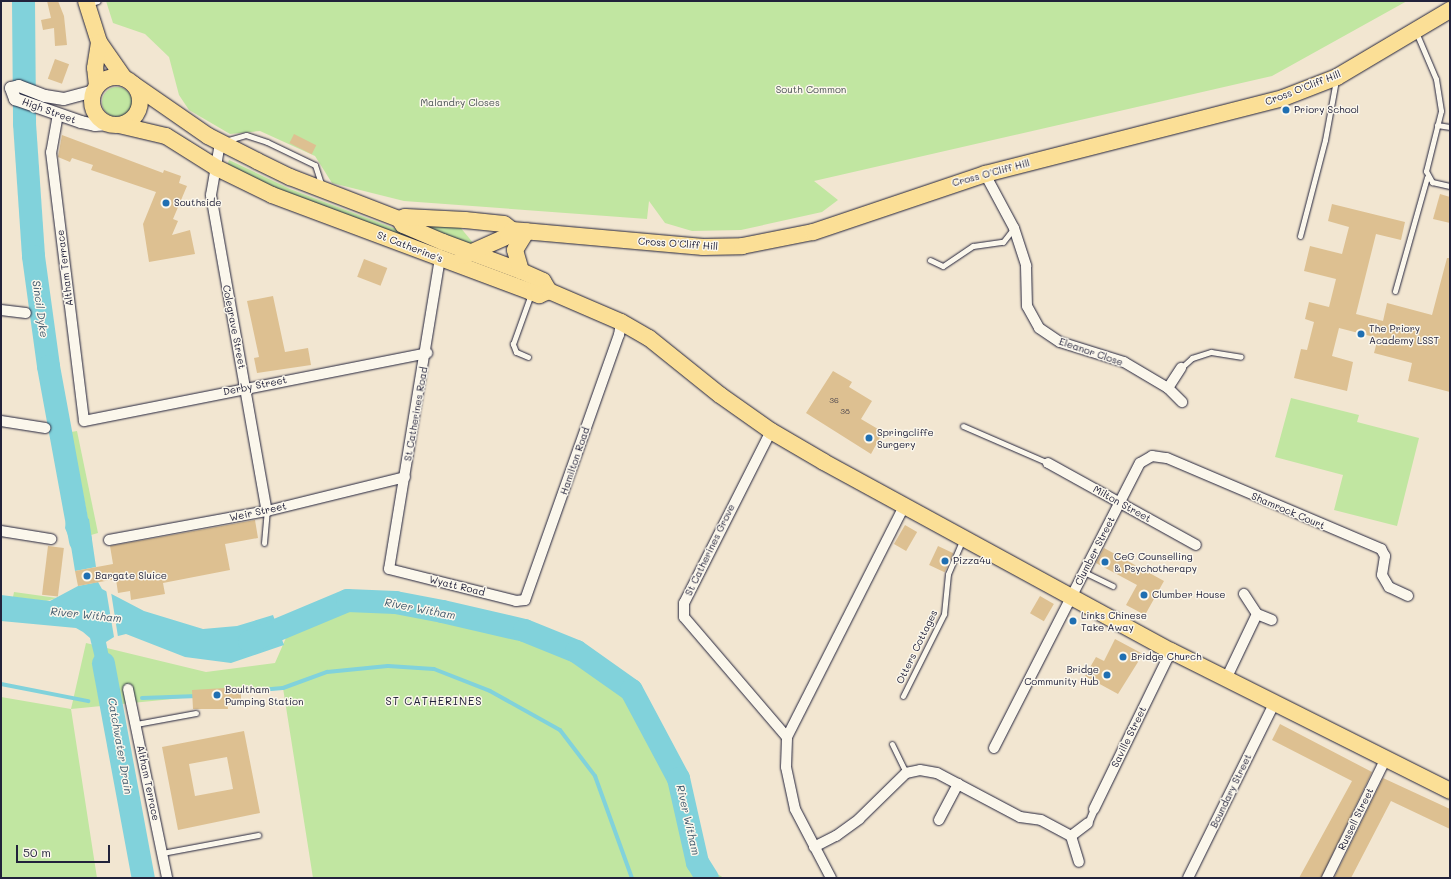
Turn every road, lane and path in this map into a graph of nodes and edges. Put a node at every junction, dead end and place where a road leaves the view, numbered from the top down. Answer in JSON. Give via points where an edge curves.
{"nodes":[{"id":1,"x":91,"y":2,"type":"edge"},
{"id":2,"x":1450,"y":10,"type":"edge"},
{"id":3,"x":1416,"y":31,"type":"junction"},
{"id":4,"x":99,"y":42,"type":"junction"},
{"id":5,"x":1336,"y":77,"type":"junction"},
{"id":6,"x":129,"y":81,"type":"junction"},
{"id":7,"x":6,"y":86,"type":"edge"},
{"id":8,"x":95,"y":88,"type":"junction"},
{"id":9,"x":58,"y":114,"type":"junction"},
{"id":10,"x":114,"y":125,"type":"junction"},
{"id":11,"x":1437,"y":125,"type":"junction"},
{"id":12,"x":1450,"y":127,"type":"edge"},
{"id":13,"x":220,"y":143,"type":"junction"},
{"id":14,"x":217,"y":168,"type":"junction"},
{"id":15,"x":985,"y":174,"type":"junction"},
{"id":16,"x":1427,"y":177,"type":"junction"},
{"id":17,"x":1450,"y":186,"type":"edge"},
{"id":18,"x":323,"y":188,"type":"junction"},
{"id":19,"x":399,"y":219,"type":"junction"},
{"id":20,"x":1014,"y":228,"type":"junction"},
{"id":21,"x":520,"y":231,"type":"junction"},
{"id":22,"x":1300,"y":236,"type":"dead end"},
{"id":23,"x":470,"y":253,"type":"junction"},
{"id":24,"x":444,"y":260,"type":"junction"},
{"id":25,"x":930,"y":260,"type":"dead end"},
{"id":26,"x":521,"y":271,"type":"junction"},
{"id":27,"x":549,"y":291,"type":"junction"},
{"id":28,"x":1395,"y":291,"type":"dead end"},
{"id":29,"x":531,"y":292,"type":"junction"},
{"id":30,"x":1,"y":310,"type":"edge"},
{"id":31,"x":26,"y":314,"type":"dead end"},
{"id":32,"x":622,"y":322,"type":"junction"},
{"id":33,"x":426,"y":353,"type":"junction"},
{"id":34,"x":528,"y":357,"type":"dead end"},
{"id":35,"x":1241,"y":357,"type":"dead end"},
{"id":36,"x":1181,"y":368,"type":"joint"},
{"id":37,"x":246,"y":388,"type":"junction"},
{"id":38,"x":1168,"y":388,"type":"junction"},
{"id":39,"x":1182,"y":402,"type":"dead end"},
{"id":40,"x":1,"y":421,"type":"edge"},
{"id":41,"x":84,"y":421,"type":"joint"},
{"id":42,"x":964,"y":426,"type":"dead end"},
{"id":43,"x":45,"y":428,"type":"dead end"},
{"id":44,"x":771,"y":431,"type":"junction"},
{"id":45,"x":1048,"y":463,"type":"joint"},
{"id":46,"x":1140,"y":463,"type":"joint"},
{"id":47,"x":405,"y":477,"type":"junction"},
{"id":48,"x":1120,"y":502,"type":"junction"},
{"id":49,"x":904,"y":506,"type":"junction"},
{"id":50,"x":267,"y":511,"type":"junction"},
{"id":51,"x":1,"y":531,"type":"edge"},
{"id":52,"x":964,"y":536,"type":"junction"},
{"id":53,"x":51,"y":539,"type":"dead end"},
{"id":54,"x":109,"y":540,"type":"dead end"},
{"id":55,"x":264,"y":543,"type":"dead end"},
{"id":56,"x":1196,"y":544,"type":"dead end"},
{"id":57,"x":389,"y":569,"type":"joint"},
{"id":58,"x":1084,"y":572,"type":"junction"},
{"id":59,"x":1113,"y":586,"type":"dead end"},
{"id":60,"x":1244,"y":594,"type":"dead end"},
{"id":61,"x":1408,"y":596,"type":"dead end"},
{"id":62,"x":1072,"y":597,"type":"junction"},
{"id":63,"x":525,"y":600,"type":"joint"},
{"id":64,"x":1257,"y":614,"type":"junction"},
{"id":65,"x":1272,"y":620,"type":"dead end"},
{"id":66,"x":1171,"y":651,"type":"junction"},
{"id":67,"x":1226,"y":679,"type":"junction"},
{"id":68,"x":128,"y":689,"type":"dead end"},
{"id":69,"x":903,"y":696,"type":"dead end"},
{"id":70,"x":1274,"y":704,"type":"junction"},
{"id":71,"x":196,"y":713,"type":"dead end"},
{"id":72,"x":136,"y":724,"type":"junction"},
{"id":73,"x":787,"y":737,"type":"junction"},
{"id":74,"x":892,"y":744,"type":"dead end"},
{"id":75,"x":994,"y":748,"type":"dead end"},
{"id":76,"x":1385,"y":760,"type":"junction"},
{"id":77,"x":906,"y":773,"type":"junction"},
{"id":78,"x":958,"y":784,"type":"junction"},
{"id":79,"x":1450,"y":791,"type":"edge"},
{"id":80,"x":1094,"y":809,"type":"joint"},
{"id":81,"x":939,"y":820,"type":"dead end"},
{"id":82,"x":1088,"y":823,"type":"joint"},
{"id":83,"x":258,"y":835,"type":"dead end"},
{"id":84,"x":1071,"y":836,"type":"junction"},
{"id":85,"x":814,"y":847,"type":"junction"},
{"id":86,"x":162,"y":853,"type":"junction"},
{"id":87,"x":1078,"y":862,"type":"dead end"},
{"id":88,"x":167,"y":878,"type":"edge"},
{"id":89,"x":831,"y":878,"type":"edge"},
{"id":90,"x":1188,"y":878,"type":"edge"},
{"id":91,"x":1327,"y":878,"type":"edge"}],
"edges":[{"from":1,"to":4,"type":"main road"},
{"from":2,"to":3,"type":"main road","name":"Cross O'Cliff Hill"},
{"from":3,"to":5,"type":"main road","name":"Cross O'Cliff Hill"},
{"from":3,"to":11,"type":"lane","via":[[1436,79],[1441,111]]},
{"from":4,"to":6,"type":"main road"},
{"from":4,"to":8,"type":"main road"},
{"from":5,"to":15,"type":"main road","name":"Cross O'Cliff Hill","via":[[1283,98]]},
{"from":5,"to":22,"type":"lane","via":[[1325,140]]},
{"from":6,"to":8,"type":"main road","via":[[112,77]]},
{"from":6,"to":10,"type":"main road","via":[[139,94],[138,108],[131,119]]},
{"from":6,"to":13,"type":"main road","name":"St Catherine's"},
{"from":7,"to":8,"type":"street","name":"High Street","via":[[19,86],[64,99]]},
{"from":7,"to":9,"type":"street","name":"High Street","via":[[15,99]]},
{"from":8,"to":10,"type":"main road","via":[[92,101],[94,111],[101,120]]},
{"from":9,"to":10,"type":"street","name":"High Street","via":[[95,125]]},
{"from":9,"to":41,"type":"street","name":"Altham Terrace","via":[[51,152]]},
{"from":10,"to":14,"type":"main road","name":"St Catherine's","via":[[166,136]]},
{"from":11,"to":12,"type":"lane"},
{"from":11,"to":16,"type":"lane","via":[[1428,158]]},
{"from":13,"to":14,"type":"street","name":"Colegrave Street"},
{"from":13,"to":18,"type":"main road","name":"St Catherine's","via":[[290,177]]},
{"from":13,"to":18,"type":"lane","via":[[246,135],[266,142],[315,165]]},
{"from":14,"to":24,"type":"main road","name":"St Catherine's","via":[[272,195]]},
{"from":14,"to":37,"type":"street","name":"Colegrave Street","via":[[211,195]]},
{"from":15,"to":20,"type":"street","name":"Eleanor Close"},
{"from":15,"to":21,"type":"main road","name":"Cross O'Cliff Hill","via":[[813,232],[771,241],[703,247]]},
{"from":16,"to":17,"type":"lane","via":[[1432,182]]},
{"from":16,"to":28,"type":"lane"},
{"from":18,"to":19,"type":"main road","name":"St Catherine's"},
{"from":19,"to":21,"type":"main road","name":"St Catherine's","via":[[405,217],[504,224]]},
{"from":19,"to":23,"type":"main road","name":"St Catherine's","via":[[403,225]]},
{"from":20,"to":25,"type":"lane","via":[[1003,242],[973,246],[943,266]]},
{"from":20,"to":38,"type":"street","name":"Eleanor Close","via":[[1026,266],[1027,306],[1039,328],[1060,342],[1124,362]]},
{"from":21,"to":23,"type":"main road"},
{"from":21,"to":26,"type":"main road","via":[[515,250]]},
{"from":23,"to":24,"type":"main road"},
{"from":23,"to":26,"type":"main road","name":"St Catherine's"},
{"from":24,"to":29,"type":"main road","name":"St Catherine's"},
{"from":24,"to":33,"type":"street","name":"St Catherines Road"},
{"from":26,"to":27,"type":"main road","name":"St Catherine's","via":[[544,281]]},
{"from":27,"to":29,"type":"main road","name":"St Catherine's","via":[[539,295]]},
{"from":27,"to":32,"type":"main road"},
{"from":29,"to":34,"type":"lane","via":[[513,344],[516,352]]},
{"from":30,"to":31,"type":"street"},
{"from":32,"to":44,"type":"main road","via":[[648,338],[720,395]]},
{"from":32,"to":63,"type":"street","name":"Hamilton Road"},
{"from":33,"to":37,"type":"street","name":"Derby Street"},
{"from":33,"to":47,"type":"street","name":"St Catherines Road"},
{"from":35,"to":36,"type":"lane","via":[[1211,352],[1192,358]]},
{"from":36,"to":38,"type":"street"},
{"from":37,"to":41,"type":"street","name":"Derby Street"},
{"from":37,"to":50,"type":"street","name":"Colegrave Street"},
{"from":38,"to":39,"type":"street","name":"Eleanor Close"},
{"from":40,"to":43,"type":"street"},
{"from":42,"to":45,"type":"lane"},
{"from":44,"to":49,"type":"main road"},
{"from":44,"to":73,"type":"street","name":"St Catherines Grove","via":[[684,603],[684,617]]},
{"from":45,"to":48,"type":"street","name":"Milton Street"},
{"from":46,"to":48,"type":"street","name":"Clumber Street"},
{"from":46,"to":61,"type":"street","name":"Shamrock Court","via":[[1152,456],[1168,458],[1381,549],[1385,556],[1382,576],[1389,587]]},
{"from":47,"to":50,"type":"street","name":"Weir Street"},
{"from":47,"to":57,"type":"street","name":"St Catherines Road"},
{"from":48,"to":56,"type":"street","name":"Milton Street"},
{"from":48,"to":58,"type":"street","name":"Clumber Street"},
{"from":49,"to":52,"type":"main road"},
{"from":49,"to":73,"type":"street"},
{"from":50,"to":54,"type":"street","name":"Weir Street"},
{"from":50,"to":55,"type":"lane"},
{"from":51,"to":53,"type":"street"},
{"from":52,"to":62,"type":"main road"},
{"from":52,"to":69,"type":"lane","name":"Otters Cottages","via":[[948,574],[944,614]]},
{"from":57,"to":63,"type":"street","name":"Wyatt Road","via":[[516,601]]},
{"from":58,"to":59,"type":"lane"},
{"from":58,"to":62,"type":"street","name":"Clumber Street"},
{"from":60,"to":64,"type":"street"},
{"from":62,"to":66,"type":"main road"},
{"from":62,"to":75,"type":"street","name":"Clumber Street"},
{"from":64,"to":65,"type":"street"},
{"from":64,"to":67,"type":"street"},
{"from":66,"to":67,"type":"main road"},
{"from":66,"to":80,"type":"street","name":"Saville Street"},
{"from":67,"to":70,"type":"main road"},
{"from":68,"to":72,"type":"street","name":"Altham Terrace"},
{"from":70,"to":76,"type":"main road"},
{"from":70,"to":90,"type":"street","name":"Boundary Street"},
{"from":71,"to":72,"type":"lane"},
{"from":72,"to":86,"type":"street","name":"Altham Terrace"},
{"from":73,"to":85,"type":"street","via":[[786,767],[795,809]]},
{"from":74,"to":77,"type":"lane"},
{"from":76,"to":79,"type":"main road"},
{"from":76,"to":91,"type":"street","name":"Russell Street"},
{"from":77,"to":78,"type":"street","via":[[920,770],[936,773]]},
{"from":77,"to":85,"type":"street","via":[[859,819],[836,836]]},
{"from":78,"to":81,"type":"street"},
{"from":78,"to":84,"type":"street","via":[[1020,817],[1041,820]]},
{"from":80,"to":82,"type":"street","name":"Saville Street"},
{"from":82,"to":84,"type":"street"},
{"from":83,"to":86,"type":"lane"},
{"from":84,"to":87,"type":"street"},
{"from":85,"to":89,"type":"street"},
{"from":86,"to":88,"type":"street","name":"Altham Terrace"}]}
